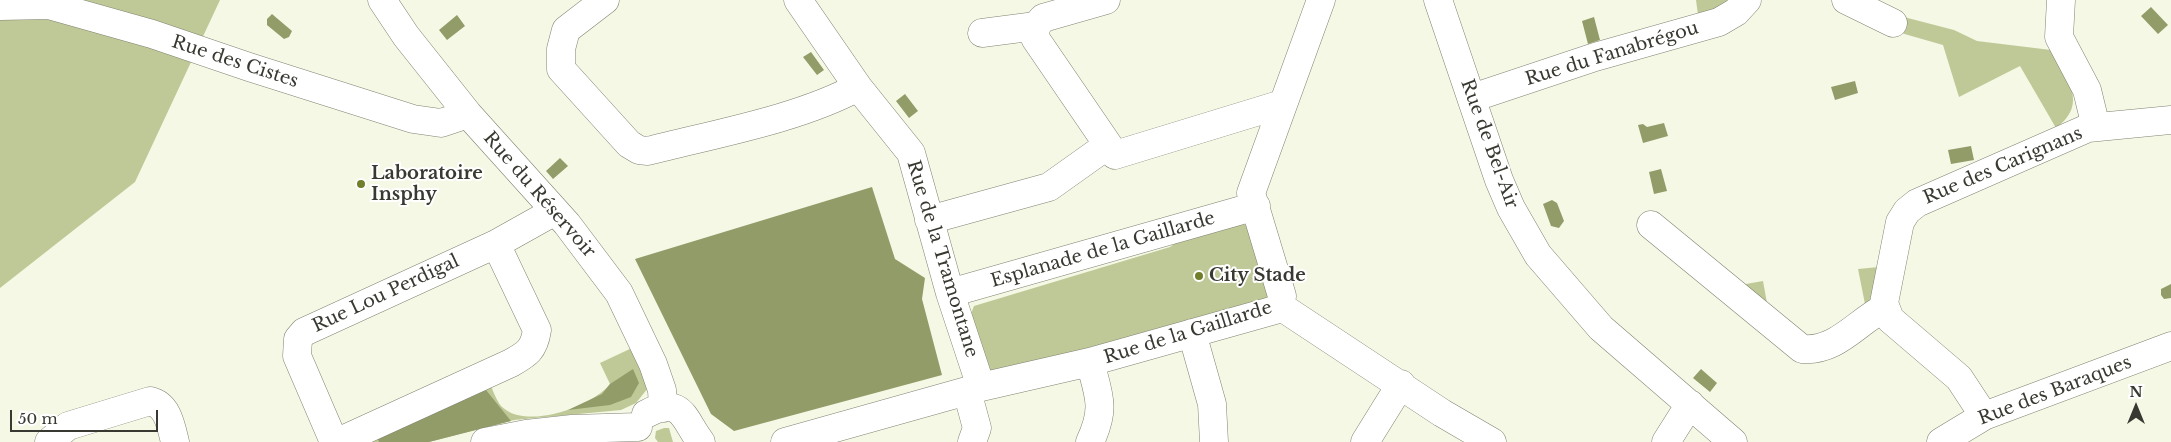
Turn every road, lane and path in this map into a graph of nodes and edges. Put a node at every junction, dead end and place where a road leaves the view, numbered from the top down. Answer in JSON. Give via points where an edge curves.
{"nodes":[{"id":1,"x":382,"y":0,"type":"edge"},
{"id":2,"x":605,"y":0,"type":"edge"},
{"id":3,"x":798,"y":0,"type":"edge"},
{"id":4,"x":1106,"y":0,"type":"edge"},
{"id":5,"x":1321,"y":0,"type":"edge"},
{"id":6,"x":1438,"y":0,"type":"edge"},
{"id":7,"x":1747,"y":0,"type":"edge"},
{"id":8,"x":1846,"y":0,"type":"edge"},
{"id":9,"x":2061,"y":0,"type":"edge"},
{"id":10,"x":0,"y":6,"type":"edge"},
{"id":11,"x":1893,"y":23,"type":"dead end"},
{"id":12,"x":1036,"y":26,"type":"junction"},
{"id":13,"x":982,"y":33,"type":"dead end"},
{"id":14,"x":858,"y":87,"type":"junction"},
{"id":15,"x":1472,"y":98,"type":"junction"},
{"id":16,"x":1282,"y":104,"type":"junction"},
{"id":17,"x":468,"y":114,"type":"junction"},
{"id":18,"x":2171,"y":120,"type":"edge"},
{"id":19,"x":2096,"y":127,"type":"junction"},
{"id":20,"x":1108,"y":145,"type":"junction"},
{"id":21,"x":1256,"y":206,"type":"junction"},
{"id":22,"x":555,"y":211,"type":"junction"},
{"id":23,"x":929,"y":220,"type":"junction"},
{"id":24,"x":1651,"y":225,"type":"dead end"},
{"id":25,"x":496,"y":244,"type":"junction"},
{"id":26,"x":950,"y":293,"type":"junction"},
{"id":27,"x":1280,"y":306,"type":"junction"},
{"id":28,"x":1884,"y":308,"type":"junction"},
{"id":29,"x":1192,"y":333,"type":"junction"},
{"id":30,"x":2171,"y":346,"type":"edge"},
{"id":31,"x":1090,"y":362,"type":"junction"},
{"id":32,"x":1400,"y":384,"type":"junction"},
{"id":33,"x":974,"y":389,"type":"junction"},
{"id":34,"x":1690,"y":404,"type":"junction"},
{"id":35,"x":663,"y":408,"type":"junction"},
{"id":36,"x":1984,"y":416,"type":"junction"},
{"id":37,"x":638,"y":434,"type":"edge"},
{"id":38,"x":572,"y":435,"type":"edge"},
{"id":39,"x":49,"y":442,"type":"edge"},
{"id":40,"x":175,"y":442,"type":"edge"},
{"id":41,"x":336,"y":442,"type":"edge"},
{"id":42,"x":485,"y":442,"type":"edge"},
{"id":43,"x":701,"y":442,"type":"edge"},
{"id":44,"x":785,"y":442,"type":"edge"},
{"id":45,"x":972,"y":442,"type":"edge"},
{"id":46,"x":1090,"y":442,"type":"edge"},
{"id":47,"x":1214,"y":442,"type":"edge"},
{"id":48,"x":1365,"y":442,"type":"edge"},
{"id":49,"x":1492,"y":442,"type":"edge"},
{"id":50,"x":1666,"y":442,"type":"edge"},
{"id":51,"x":1733,"y":442,"type":"edge"},
{"id":52,"x":1941,"y":442,"type":"edge"}],
"edges":[{"from":1,"to":17,"type":"street","name":"Rue du Réservoir","via":[[406,36]]},
{"from":2,"to":14,"type":"street","via":[[566,30],[561,49],[561,69],[629,144],[639,150],[648,151],[741,128],[839,98]]},
{"from":3,"to":14,"type":"street","name":"Rue de la Tramontane"},
{"from":4,"to":12,"type":"street","via":[[1044,18]]},
{"from":5,"to":16,"type":"street","name":"Rue de la Gaillarde"},
{"from":6,"to":15,"type":"street","name":"Rue de Bel-Air"},
{"from":7,"to":15,"type":"street","name":"Rue du Fanabrégou","via":[[1736,12],[1719,22],[1595,57]]},
{"from":8,"to":11,"type":"street"},
{"from":9,"to":19,"type":"street","via":[[2058,37],[2087,90]]},
{"from":10,"to":17,"type":"street","name":"Rue des Cistes","via":[[49,5],[152,34],[413,119],[441,123]]},
{"from":12,"to":13,"type":"street"},
{"from":12,"to":20,"type":"street","via":[[1035,38]]},
{"from":14,"to":23,"type":"street","name":"Rue de la Tramontane","via":[[911,153]]},
{"from":15,"to":34,"type":"street","name":"Rue de Bel-Air","via":[[1504,193],[1538,255],[1602,328]]},
{"from":16,"to":20,"type":"street","via":[[1115,155]]},
{"from":16,"to":21,"type":"street","name":"Rue de la Gaillarde","via":[[1251,192]]},
{"from":17,"to":22,"type":"street","name":"Rue du Réservoir"},
{"from":18,"to":19,"type":"street","name":"Rue des Carignans"},
{"from":19,"to":28,"type":"street","name":"Rue des Carignans","via":[[2067,136],[1940,192],[1907,211],[1896,234]]},
{"from":20,"to":23,"type":"street","via":[[1050,187]]},
{"from":21,"to":26,"type":"street","name":"Esplanade de la Gaillarde"},
{"from":21,"to":27,"type":"street","name":"Rue de la Gaillarde","via":[[1282,296]]},
{"from":22,"to":25,"type":"street","name":"Rue Lou Perdigal"},
{"from":22,"to":35,"type":"street","name":"Rue du Réservoir","via":[[620,293],[653,364],[662,390]]},
{"from":23,"to":26,"type":"street","name":"Rue de la Tramontane"},
{"from":24,"to":28,"type":"street","via":[[1802,349],[1826,348]]},
{"from":25,"to":41,"type":"street","name":"Rue Lou Perdigal","via":[[304,332],[298,339],[297,356]]},
{"from":25,"to":41,"type":"street","name":"Rue Lou Perdigal","via":[[537,330],[535,343],[525,355],[511,363]]},
{"from":26,"to":33,"type":"street","name":"Rue de la Tramontane"},
{"from":27,"to":29,"type":"street","name":"Rue de la Gaillarde"},
{"from":27,"to":32,"type":"street"},
{"from":28,"to":36,"type":"street","via":[[1890,319],[1960,378]]},
{"from":29,"to":31,"type":"street","name":"Rue de la Gaillarde"},
{"from":29,"to":47,"type":"street","via":[[1212,404]]},
{"from":30,"to":36,"type":"street","name":"Rue des Baraques"},
{"from":31,"to":33,"type":"street","name":"Rue de la Gaillarde"},
{"from":31,"to":46,"type":"street","via":[[1101,412]]},
{"from":32,"to":48,"type":"street"},
{"from":32,"to":49,"type":"street"},
{"from":33,"to":44,"type":"street","name":"Rue de la Gaillarde"},
{"from":33,"to":45,"type":"street","name":"Rue de la Tramontane","via":[[976,428]]},
{"from":34,"to":50,"type":"street"},
{"from":34,"to":51,"type":"street","name":"Rue de Bel-Air"},
{"from":35,"to":37,"type":"street","via":[[646,414]]},
{"from":35,"to":43,"type":"street","via":[[684,414]]},
{"from":36,"to":52,"type":"street","name":"Rue des Baraques"},
{"from":37,"to":38,"type":"street"},
{"from":38,"to":42,"type":"street","via":[[526,434]]},
{"from":39,"to":40,"type":"street","via":[[68,426],[150,401],[158,403],[165,412]]}]}
